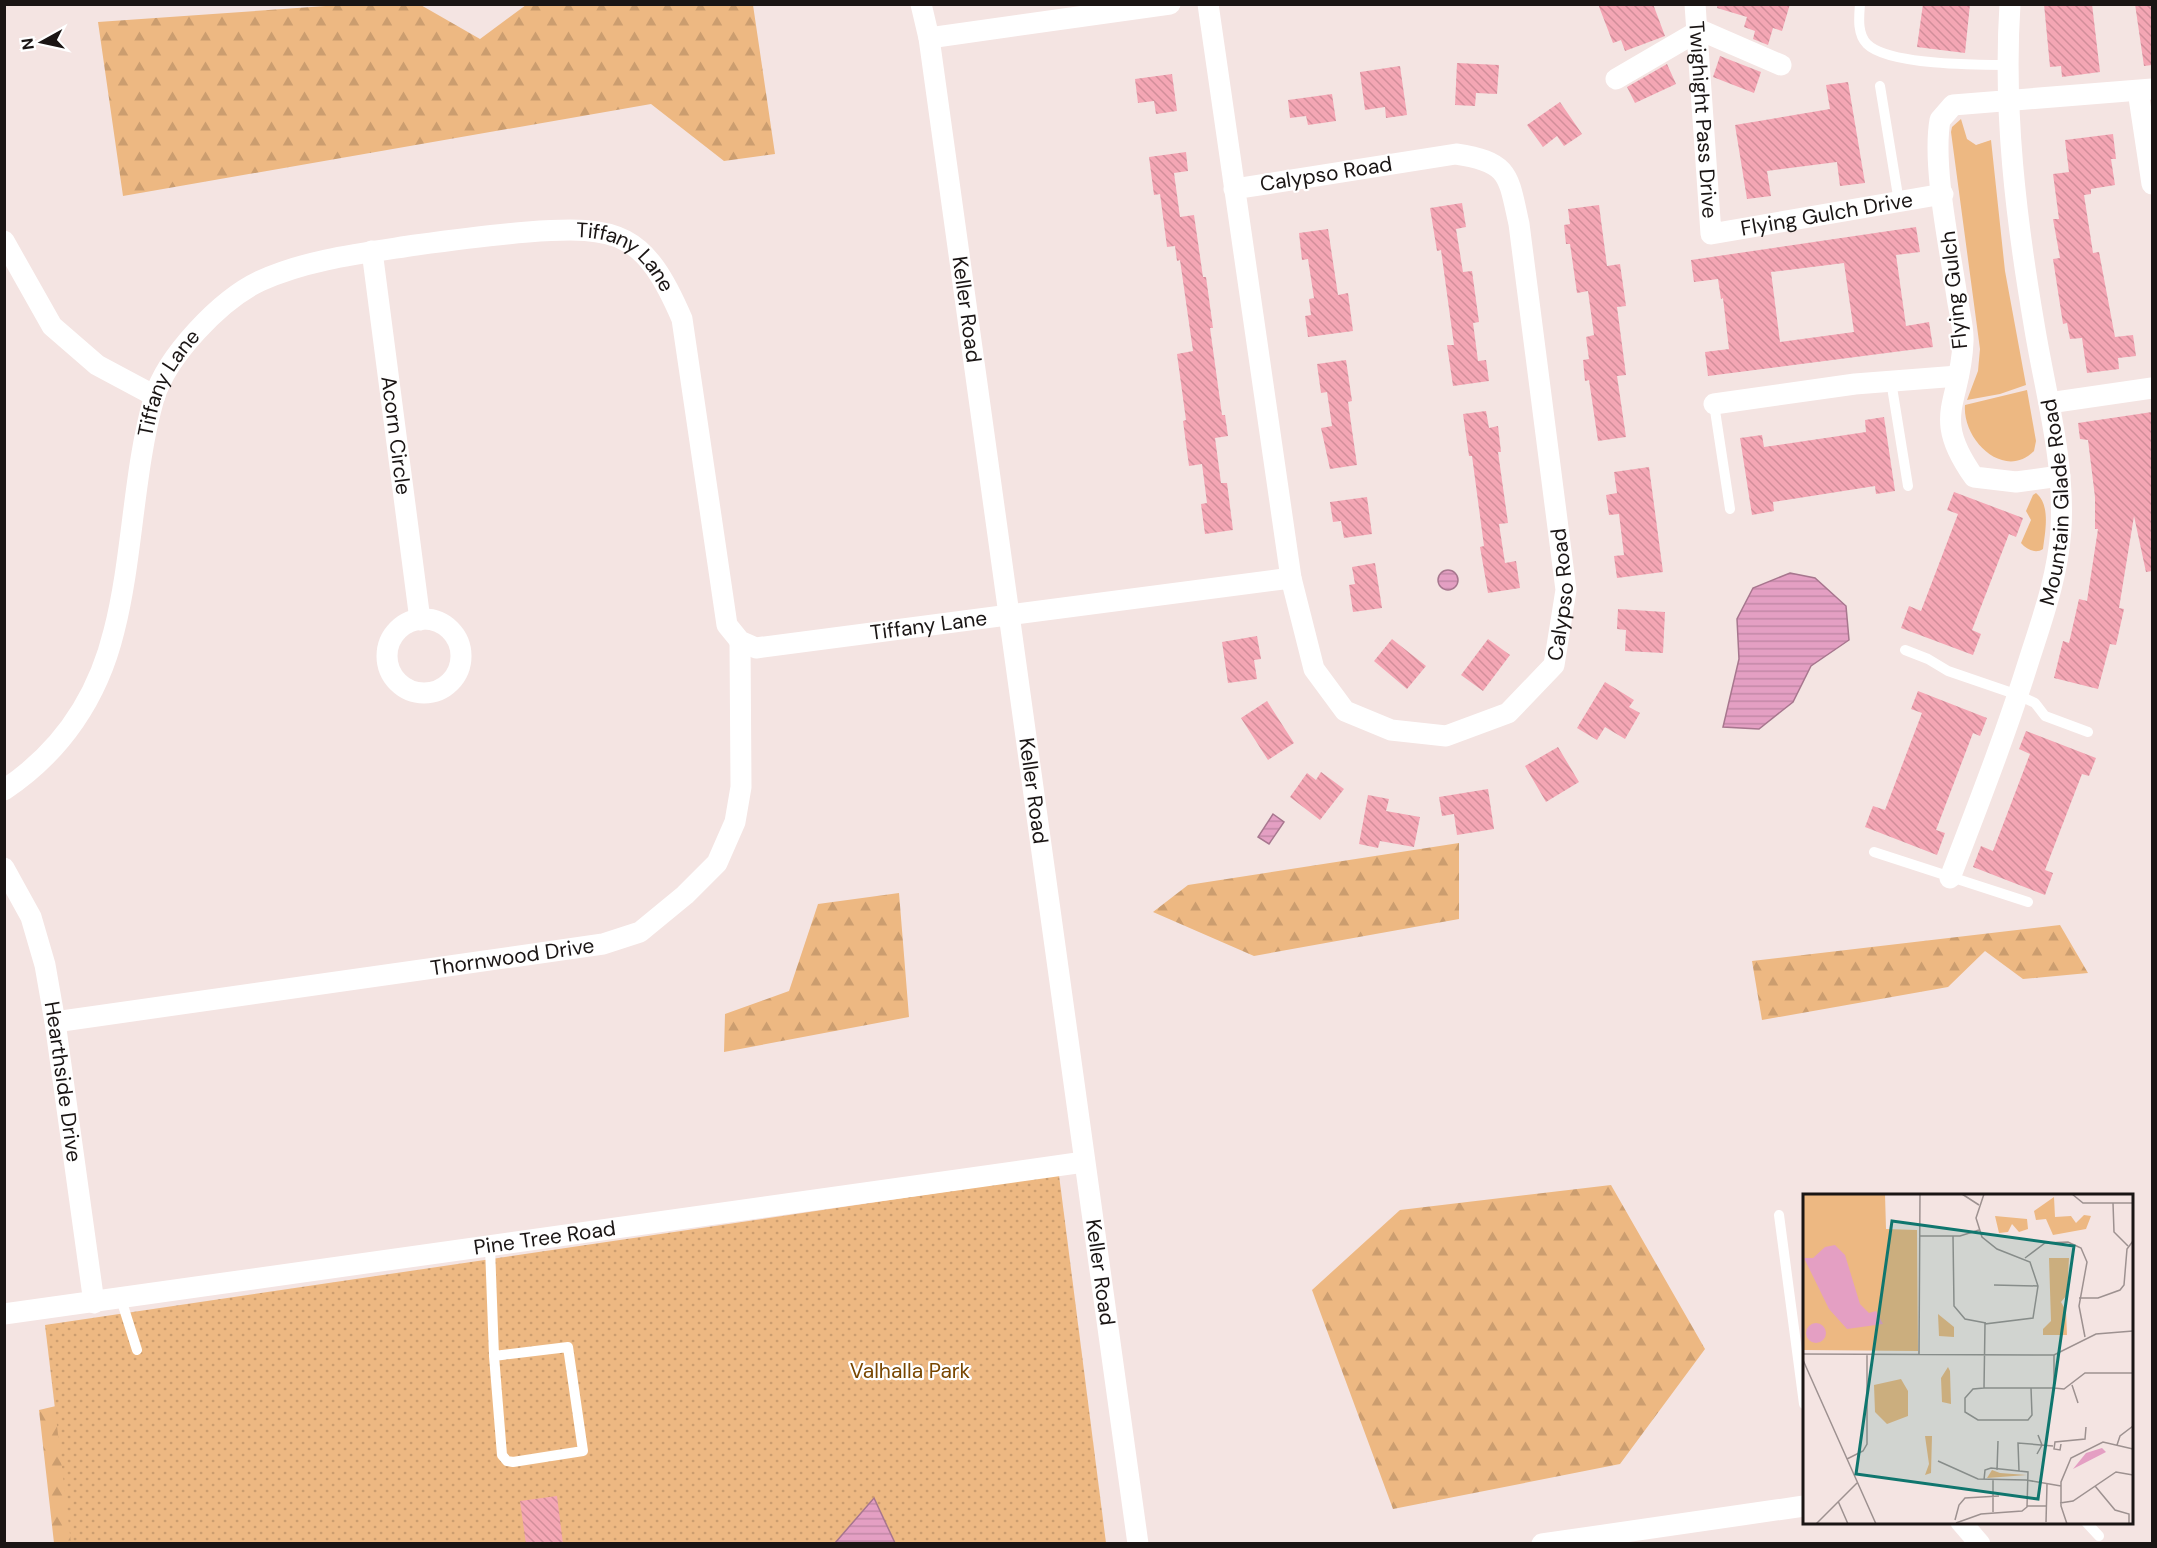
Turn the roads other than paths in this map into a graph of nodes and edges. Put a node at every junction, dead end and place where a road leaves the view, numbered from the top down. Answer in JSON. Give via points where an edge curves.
{"nodes":[{"id":1,"x":921,"y":4,"type":"edge"},
{"id":2,"x":1170,"y":4,"type":"edge"},
{"id":3,"x":1208,"y":4,"type":"edge"},
{"id":4,"x":1695,"y":4,"type":"edge"},
{"id":5,"x":1860,"y":4,"type":"edge"},
{"id":6,"x":2010,"y":4,"type":"edge"},
{"id":7,"x":1697,"y":31,"type":"junction"},
{"id":8,"x":929,"y":38,"type":"junction"},
{"id":9,"x":1781,"y":65,"type":"dead end"},
{"id":10,"x":2007,"y":65,"type":"junction"},
{"id":11,"x":1616,"y":79,"type":"dead end"},
{"id":12,"x":1880,"y":86,"type":"dead end"},
{"id":13,"x":2145,"y":90,"type":"edge"},
{"id":14,"x":2008,"y":101,"type":"junction"},
{"id":15,"x":2152,"y":184,"type":"edge"},
{"id":16,"x":1234,"y":189,"type":"junction"},
{"id":17,"x":1943,"y":194,"type":"junction"},
{"id":18,"x":1899,"y":202,"type":"junction"},
{"id":19,"x":1711,"y":234,"type":"joint"},
{"id":20,"x":4,"y":241,"type":"edge"},
{"id":21,"x":372,"y":251,"type":"junction"},
{"id":22,"x":1958,"y":376,"type":"junction"},
{"id":23,"x":1891,"y":381,"type":"junction"},
{"id":24,"x":2152,"y":388,"type":"edge"},
{"id":25,"x":155,"y":396,"type":"junction"},
{"id":26,"x":2049,"y":403,"type":"junction"},
{"id":27,"x":1714,"y":404,"type":"joint"},
{"id":28,"x":2060,"y":476,"type":"junction"},
{"id":29,"x":1908,"y":486,"type":"dead end"},
{"id":30,"x":1730,"y":509,"type":"dead end"},
{"id":31,"x":1291,"y":578,"type":"junction"},
{"id":32,"x":1008,"y":615,"type":"junction"},
{"id":33,"x":420,"y":620,"type":"dead end"},
{"id":34,"x":740,"y":640,"type":"junction"},
{"id":35,"x":1905,"y":650,"type":"dead end"},
{"id":36,"x":2018,"y":695,"type":"junction"},
{"id":37,"x":2088,"y":732,"type":"dead end"},
{"id":38,"x":4,"y":790,"type":"edge"},
{"id":39,"x":1874,"y":852,"type":"dead end"},
{"id":40,"x":4,"y":868,"type":"edge"},
{"id":41,"x":1950,"y":878,"type":"junction"},
{"id":42,"x":2028,"y":902,"type":"dead end"},
{"id":43,"x":55,"y":1022,"type":"junction"},
{"id":44,"x":1084,"y":1162,"type":"junction"},
{"id":45,"x":1779,"y":1215,"type":"dead end"},
{"id":46,"x":490,"y":1247,"type":"junction"},
{"id":47,"x":121,"y":1299,"type":"junction"},
{"id":48,"x":94,"y":1303,"type":"junction"},
{"id":49,"x":4,"y":1314,"type":"edge"},
{"id":50,"x":137,"y":1350,"type":"dead end"},
{"id":51,"x":494,"y":1356,"type":"junction"},
{"id":52,"x":1803,"y":1396,"type":"edge"},
{"id":53,"x":1803,"y":1506,"type":"edge"},
{"id":54,"x":1963,"y":1524,"type":"edge"},
{"id":55,"x":2088,"y":1524,"type":"edge"},
{"id":56,"x":2099,"y":1536,"type":"dead end"},
{"id":57,"x":1138,"y":1544,"type":"edge"},
{"id":58,"x":1542,"y":1544,"type":"edge"},
{"id":59,"x":1980,"y":1544,"type":"edge"}],
"edges":[{"from":1,"to":8,"type":"street","name":"Keller Road"},
{"from":2,"to":8,"type":"street"},
{"from":3,"to":16,"type":"street","name":"Calypso Road"},
{"from":4,"to":7,"type":"street","name":"Twighight Pass Drive"},
{"from":5,"to":10,"type":"lane","via":[[1859,27],[1867,44],[1887,55]]},
{"from":6,"to":10,"type":"street","name":"Mountain Glade Road"},
{"from":7,"to":9,"type":"street"},
{"from":7,"to":11,"type":"street"},
{"from":7,"to":19,"type":"street","name":"Twighight Pass Drive"},
{"from":8,"to":32,"type":"street","name":"Keller Road"},
{"from":10,"to":14,"type":"street","name":"Mountain Glade Road"},
{"from":12,"to":18,"type":"lane"},
{"from":13,"to":14,"type":"street","name":"Flying Gulch"},
{"from":13,"to":15,"type":"street"},
{"from":14,"to":17,"type":"street","name":"Flying Gulch","via":[[1953,105],[1946,111],[1938,130]]},
{"from":14,"to":26,"type":"street","name":"Mountain Glade Road","via":[[2032,311]]},
{"from":16,"to":31,"type":"street","name":"Calypso Road"},
{"from":16,"to":31,"type":"street","name":"Calypso Road","via":[[1455,154],[1486,159],[1509,178],[1519,224],[1566,590],[1554,665],[1508,713],[1446,736],[1391,730],[1345,711],[1314,669]]},
{"from":17,"to":18,"type":"street","name":"Flying Gulch Drive"},
{"from":17,"to":22,"type":"street","name":"Flying Gulch","via":[[1964,341]]},
{"from":18,"to":19,"type":"street","name":"Flying Gulch Drive"},
{"from":20,"to":25,"type":"street","via":[[52,326],[96,365]]},
{"from":21,"to":25,"type":"street","name":"Tiffany Lane","via":[[319,262],[259,282],[220,309],[184,343]]},
{"from":21,"to":33,"type":"street","name":"Acorn Circle"},
{"from":21,"to":34,"type":"street","name":"Tiffany Lane","via":[[568,230],[603,232],[646,255],[666,283],[682,319],[727,625]]},
{"from":22,"to":23,"type":"street"},
{"from":22,"to":28,"type":"street","name":"Flying Gulch","via":[[1951,401],[1950,429],[1960,457],[1974,477],[2016,482]]},
{"from":23,"to":27,"type":"street"},
{"from":23,"to":29,"type":"lane"},
{"from":24,"to":26,"type":"street"},
{"from":25,"to":38,"type":"street","name":"Tiffany Lane","via":[[114,632],[87,702],[72,728],[29,773]]},
{"from":26,"to":28,"type":"street","name":"Mountain Glade Road"},
{"from":27,"to":30,"type":"lane"},
{"from":28,"to":36,"type":"street","name":"Mountain Glade Road","via":[[2061,529],[2054,584]]},
{"from":31,"to":32,"type":"street","name":"Tiffany Lane"},
{"from":32,"to":34,"type":"street","name":"Tiffany Lane","via":[[772,647],[756,648]]},
{"from":32,"to":44,"type":"street","name":"Keller Road"},
{"from":34,"to":43,"type":"street","name":"Thornwood Drive","via":[[741,787],[735,822],[717,863],[640,932],[592,945]]},
{"from":35,"to":36,"type":"lane","via":[[1948,671]]},
{"from":36,"to":37,"type":"lane","via":[[2036,703],[2045,716]]},
{"from":36,"to":41,"type":"street","name":"Mountain Glade Road"},
{"from":39,"to":41,"type":"lane"},
{"from":40,"to":43,"type":"street","name":"Hearthside Drive","via":[[31,917]]},
{"from":41,"to":42,"type":"lane"},
{"from":43,"to":48,"type":"street","name":"Hearthside Drive"},
{"from":44,"to":46,"type":"street","name":"Pine Tree Road"},
{"from":44,"to":57,"type":"street","name":"Keller Road"},
{"from":45,"to":52,"type":"lane"},
{"from":46,"to":47,"type":"street","name":"Pine Tree Road"},
{"from":46,"to":51,"type":"lane"},
{"from":47,"to":48,"type":"street","name":"Pine Tree Road"},
{"from":47,"to":50,"type":"lane"},
{"from":48,"to":49,"type":"street","name":"Pine Tree Road"},
{"from":51,"to":51,"type":"lane","via":[[500,1449],[507,1461],[583,1451],[568,1347]]},
{"from":53,"to":58,"type":"street"},
{"from":54,"to":59,"type":"street"},
{"from":55,"to":56,"type":"lane"}]}
